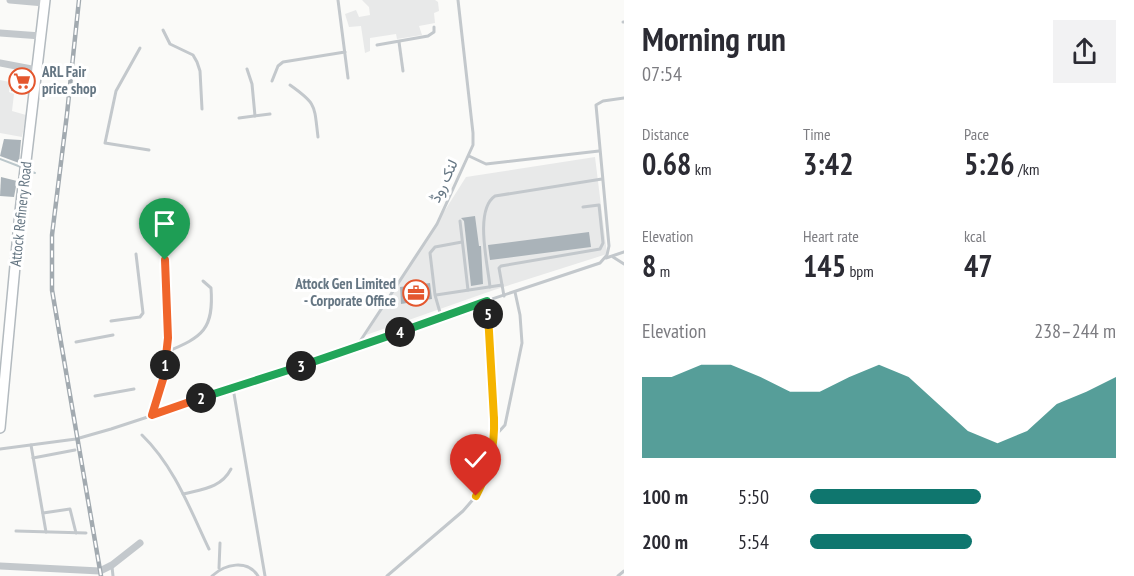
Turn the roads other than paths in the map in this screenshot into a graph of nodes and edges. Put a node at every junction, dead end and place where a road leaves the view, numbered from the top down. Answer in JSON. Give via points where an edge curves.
{"nodes":[{"id":1,"x":10,"y":0,"type":"edge"},
{"id":2,"x":338,"y":0,"type":"edge"},
{"id":3,"x":458,"y":0,"type":"edge"},
{"id":4,"x":45,"y":2,"type":"edge"},
{"id":5,"x":434,"y":27,"type":"dead end"},
{"id":6,"x":163,"y":30,"type":"dead end"},
{"id":7,"x":0,"y":33,"type":"edge"},
{"id":8,"x":41,"y":36,"type":"junction"},
{"id":9,"x":399,"y":42,"type":"junction"},
{"id":10,"x":377,"y":45,"type":"dead end"},
{"id":11,"x":140,"y":48,"type":"dead end"},
{"id":12,"x":345,"y":52,"type":"junction"},
{"id":13,"x":0,"y":63,"type":"edge"},
{"id":14,"x":247,"y":69,"type":"dead end"},
{"id":15,"x":38,"y":70,"type":"junction"},
{"id":16,"x":404,"y":71,"type":"dead end"},
{"id":17,"x":348,"y":78,"type":"dead end"},
{"id":18,"x":272,"y":81,"type":"dead end"},
{"id":19,"x":290,"y":85,"type":"dead end"},
{"id":20,"x":624,"y":98,"type":"edge"},
{"id":21,"x":202,"y":109,"type":"dead end"},
{"id":22,"x":270,"y":114,"type":"dead end"},
{"id":23,"x":255,"y":116,"type":"junction"},
{"id":24,"x":239,"y":118,"type":"dead end"},
{"id":25,"x":318,"y":137,"type":"dead end"},
{"id":26,"x":148,"y":150,"type":"dead end"},
{"id":27,"x":599,"y":151,"type":"junction"},
{"id":28,"x":469,"y":155,"type":"junction"},
{"id":29,"x":602,"y":179,"type":"junction"},
{"id":30,"x":583,"y":207,"type":"dead end"},
{"id":31,"x":460,"y":221,"type":"dead end"},
{"id":32,"x":462,"y":242,"type":"junction"},
{"id":33,"x":624,"y":252,"type":"edge"},
{"id":34,"x":136,"y":254,"type":"dead end"},
{"id":35,"x":613,"y":257,"type":"junction"},
{"id":36,"x":605,"y":258,"type":"junction"},
{"id":37,"x":165,"y":260,"type":"dead end"},
{"id":38,"x":624,"y":264,"type":"edge"},
{"id":39,"x":203,"y":281,"type":"dead end"},
{"id":40,"x":502,"y":285,"type":"junction"},
{"id":41,"x":490,"y":287,"type":"junction"},
{"id":42,"x":468,"y":290,"type":"junction"},
{"id":43,"x":515,"y":292,"type":"junction"},
{"id":44,"x":435,"y":295,"type":"junction"},
{"id":45,"x":504,"y":296,"type":"junction"},
{"id":46,"x":487,"y":301,"type":"junction"},
{"id":47,"x":441,"y":316,"type":"junction"},
{"id":48,"x":111,"y":321,"type":"dead end"},
{"id":49,"x":113,"y":335,"type":"dead end"},
{"id":50,"x":76,"y":342,"type":"dead end"},
{"id":51,"x":355,"y":349,"type":"junction"},
{"id":52,"x":166,"y":352,"type":"junction"},
{"id":53,"x":3,"y":354,"type":"edge"},
{"id":54,"x":233,"y":388,"type":"junction"},
{"id":55,"x":134,"y":389,"type":"dead end"},
{"id":56,"x":95,"y":396,"type":"dead end"},
{"id":57,"x":152,"y":415,"type":"junction"},
{"id":58,"x":0,"y":428,"type":"edge"},
{"id":59,"x":142,"y":435,"type":"dead end"},
{"id":60,"x":495,"y":436,"type":"junction"},
{"id":61,"x":31,"y":445,"type":"junction"},
{"id":62,"x":0,"y":449,"type":"edge"},
{"id":63,"x":75,"y":450,"type":"dead end"},
{"id":64,"x":33,"y":458,"type":"junction"},
{"id":65,"x":231,"y":469,"type":"dead end"},
{"id":66,"x":183,"y":494,"type":"junction"},
{"id":67,"x":43,"y":513,"type":"junction"},
{"id":68,"x":16,"y":531,"type":"dead end"},
{"id":69,"x":46,"y":532,"type":"junction"},
{"id":70,"x":76,"y":533,"type":"junction"},
{"id":71,"x":86,"y":533,"type":"dead end"},
{"id":72,"x":140,"y":543,"type":"dead end"},
{"id":73,"x":220,"y":543,"type":"dead end"},
{"id":74,"x":209,"y":549,"type":"dead end"},
{"id":75,"x":112,"y":565,"type":"junction"},
{"id":76,"x":0,"y":566,"type":"edge"},
{"id":77,"x":218,"y":570,"type":"junction"},
{"id":78,"x":624,"y":571,"type":"edge"},
{"id":79,"x":90,"y":574,"type":"edge"},
{"id":80,"x":113,"y":576,"type":"edge"},
{"id":81,"x":212,"y":576,"type":"edge"},
{"id":82,"x":258,"y":576,"type":"edge"},
{"id":83,"x":265,"y":576,"type":"edge"},
{"id":84,"x":387,"y":576,"type":"edge"},
{"id":85,"x":618,"y":576,"type":"edge"}],
"edges":[{"from":1,"to":4,"type":"street"},
{"from":2,"to":12,"type":"lane"},
{"from":3,"to":28,"type":"lane","name":"لنک روڈ","via":[[473,134]]},
{"from":4,"to":8,"type":"street","name":"Attock Refinery Road"},
{"from":5,"to":9,"type":"lane","via":[[435,32],[428,36]]},
{"from":6,"to":21,"type":"lane","via":[[170,44],[193,55],[197,62]]},
{"from":7,"to":8,"type":"street"},
{"from":8,"to":15,"type":"street","name":"Attock Refinery Road"},
{"from":9,"to":10,"type":"lane"},
{"from":9,"to":16,"type":"lane"},
{"from":11,"to":26,"type":"lane","via":[[116,91],[105,143]]},
{"from":12,"to":17,"type":"lane"},
{"from":12,"to":18,"type":"lane","via":[[283,62]]},
{"from":13,"to":15,"type":"street"},
{"from":14,"to":23,"type":"lane"},
{"from":15,"to":53,"type":"street","name":"Attock Refinery Road"},
{"from":19,"to":25,"type":"lane","via":[[308,96],[314,105]]},
{"from":20,"to":27,"type":"lane","via":[[596,105]]},
{"from":22,"to":23,"type":"lane"},
{"from":23,"to":24,"type":"lane"},
{"from":27,"to":28,"type":"lane","via":[[486,164]]},
{"from":27,"to":29,"type":"lane"},
{"from":28,"to":51,"type":"lane","name":"لنک روڈ","via":[[437,224]]},
{"from":29,"to":36,"type":"lane","via":[[609,246]]},
{"from":29,"to":41,"type":"lane","via":[[489,200],[484,226]]},
{"from":30,"to":40,"type":"lane","via":[[599,205],[603,243],[600,249],[501,266]]},
{"from":31,"to":32,"type":"lane"},
{"from":32,"to":42,"type":"lane"},
{"from":32,"to":44,"type":"lane","via":[[435,247],[430,253]]},
{"from":33,"to":35,"type":"lane"},
{"from":34,"to":48,"type":"lane","via":[[143,313],[140,317]]},
{"from":35,"to":36,"type":"lane"},
{"from":35,"to":38,"type":"lane"},
{"from":36,"to":43,"type":"lane","via":[[586,269]]},
{"from":37,"to":52,"type":"lane"},
{"from":39,"to":52,"type":"lane","via":[[211,288],[210,320],[191,342]]},
{"from":40,"to":41,"type":"lane"},
{"from":40,"to":45,"type":"lane"},
{"from":41,"to":42,"type":"lane"},
{"from":42,"to":44,"type":"lane"},
{"from":43,"to":45,"type":"lane"},
{"from":43,"to":60,"type":"lane","via":[[522,343],[505,425]]},
{"from":44,"to":47,"type":"lane"},
{"from":45,"to":46,"type":"lane"},
{"from":46,"to":47,"type":"lane"},
{"from":46,"to":60,"type":"lane"},
{"from":47,"to":51,"type":"lane"},
{"from":49,"to":50,"type":"lane"},
{"from":51,"to":54,"type":"lane"},
{"from":52,"to":57,"type":"lane","via":[[164,376]]},
{"from":53,"to":58,"type":"street","name":"Attock Refinery Road"},
{"from":54,"to":57,"type":"lane"},
{"from":54,"to":83,"type":"lane"},
{"from":55,"to":56,"type":"lane"},
{"from":57,"to":61,"type":"lane","via":[[76,439]]},
{"from":59,"to":66,"type":"lane","via":[[161,455]]},
{"from":60,"to":84,"type":"lane","via":[[476,496]]},
{"from":61,"to":62,"type":"lane"},
{"from":61,"to":64,"type":"lane"},
{"from":63,"to":64,"type":"lane"},
{"from":64,"to":67,"type":"lane"},
{"from":65,"to":66,"type":"lane","via":[[215,486]]},
{"from":66,"to":74,"type":"lane"},
{"from":67,"to":69,"type":"lane"},
{"from":67,"to":70,"type":"lane","via":[[70,509]]},
{"from":68,"to":69,"type":"lane"},
{"from":69,"to":70,"type":"lane"},
{"from":70,"to":71,"type":"lane"},
{"from":72,"to":75,"type":"street"},
{"from":73,"to":77,"type":"lane"},
{"from":75,"to":79,"type":"street"},
{"from":75,"to":80,"type":"lane"},
{"from":76,"to":79,"type":"street"},
{"from":77,"to":81,"type":"lane"},
{"from":77,"to":82,"type":"lane","via":[[231,565],[245,566]]},
{"from":78,"to":85,"type":"lane"}]}
